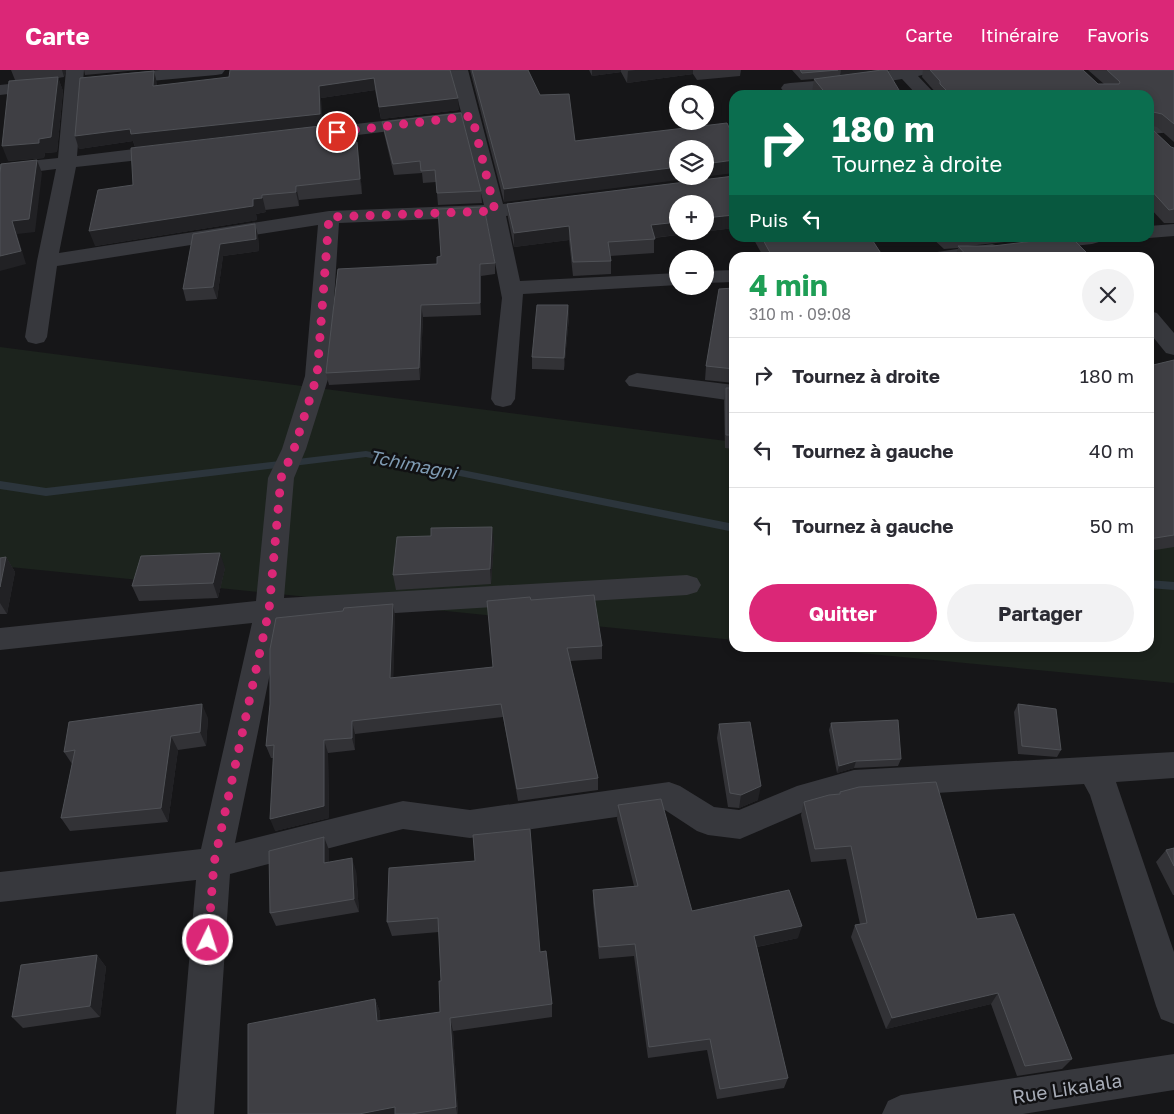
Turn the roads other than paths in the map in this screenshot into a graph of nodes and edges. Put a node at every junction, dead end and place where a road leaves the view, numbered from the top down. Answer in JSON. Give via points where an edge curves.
{"nodes":[{"id":1,"x":216,"y":70,"type":"edge"},
{"id":2,"x":459,"y":70,"type":"edge"},
{"id":3,"x":910,"y":71,"type":"edge"},
{"id":4,"x":85,"y":78,"type":"edge"},
{"id":5,"x":790,"y":88,"type":"dead end"},
{"id":6,"x":0,"y":90,"type":"edge"},
{"id":7,"x":923,"y":90,"type":"edge"},
{"id":8,"x":472,"y":116,"type":"junction"},
{"id":9,"x":1174,"y":127,"type":"edge"},
{"id":10,"x":1154,"y":135,"type":"edge"},
{"id":11,"x":265,"y":140,"type":"edge"},
{"id":12,"x":186,"y":149,"type":"edge"},
{"id":13,"x":67,"y":162,"type":"junction"},
{"id":14,"x":0,"y":170,"type":"edge"},
{"id":15,"x":562,"y":203,"type":"edge"},
{"id":16,"x":495,"y":211,"type":"junction"},
{"id":17,"x":329,"y":217,"type":"junction"},
{"id":18,"x":1174,"y":230,"type":"edge"},
{"id":19,"x":1154,"y":232,"type":"edge"},
{"id":20,"x":1043,"y":242,"type":"edge"},
{"id":21,"x":1074,"y":242,"type":"edge"},
{"id":22,"x":977,"y":252,"type":"edge"},
{"id":23,"x":1083,"y":252,"type":"edge"},
{"id":24,"x":47,"y":261,"type":"junction"},
{"id":25,"x":729,"y":276,"type":"edge"},
{"id":26,"x":714,"y":277,"type":"edge"},
{"id":27,"x":669,"y":279,"type":"edge"},
{"id":28,"x":511,"y":288,"type":"junction"},
{"id":29,"x":1154,"y":324,"type":"edge"},
{"id":30,"x":36,"y":337,"type":"dead end"},
{"id":31,"x":1174,"y":348,"type":"edge"},
{"id":32,"x":637,"y":381,"type":"dead end"},
{"id":33,"x":729,"y":392,"type":"edge"},
{"id":34,"x":503,"y":399,"type":"dead end"},
{"id":35,"x":687,"y":585,"type":"dead end"},
{"id":36,"x":269,"y":610,"type":"junction"},
{"id":37,"x":0,"y":639,"type":"edge"},
{"id":38,"x":1174,"y":765,"type":"edge"},
{"id":39,"x":1092,"y":769,"type":"junction"},
{"id":40,"x":214,"y":863,"type":"junction"},
{"id":41,"x":0,"y":887,"type":"edge"},
{"id":42,"x":1174,"y":1006,"type":"edge"},
{"id":43,"x":1174,"y":1072,"type":"edge"},
{"id":44,"x":195,"y":1114,"type":"edge"},
{"id":45,"x":901,"y":1114,"type":"edge"}],
"edges":[{"from":1,"to":4,"type":"street"},
{"from":2,"to":8,"type":"street"},
{"from":3,"to":5,"type":"street","via":[[840,84]]},
{"from":3,"to":7,"type":"street"},
{"from":4,"to":6,"type":"street"},
{"from":4,"to":13,"type":"street"},
{"from":8,"to":11,"type":"street"},
{"from":8,"to":16,"type":"street"},
{"from":9,"to":10,"type":"street"},
{"from":12,"to":13,"type":"street"},
{"from":13,"to":14,"type":"street"},
{"from":13,"to":24,"type":"street"},
{"from":15,"to":16,"type":"street"},
{"from":16,"to":17,"type":"street"},
{"from":16,"to":28,"type":"street"},
{"from":17,"to":24,"type":"street"},
{"from":17,"to":36,"type":"street","via":[[317,376],[294,449],[281,478]]},
{"from":18,"to":19,"type":"street"},
{"from":20,"to":22,"type":"street"},
{"from":21,"to":23,"type":"street"},
{"from":24,"to":30,"type":"street"},
{"from":25,"to":26,"type":"street"},
{"from":27,"to":28,"type":"street"},
{"from":28,"to":34,"type":"street","via":[[513,298]]},
{"from":29,"to":31,"type":"street"},
{"from":32,"to":33,"type":"street"},
{"from":35,"to":36,"type":"street"},
{"from":36,"to":37,"type":"street"},
{"from":36,"to":40,"type":"street"},
{"from":38,"to":39,"type":"street"},
{"from":39,"to":40,"type":"street","via":[[854,784],[797,800],[740,825],[708,821],[669,796],[470,824],[403,815]]},
{"from":39,"to":42,"type":"street","via":[[1114,816]]},
{"from":40,"to":41,"type":"street"},
{"from":40,"to":44,"type":"street"},
{"from":43,"to":45,"type":"street","name":"Rue Likalala"}]}
